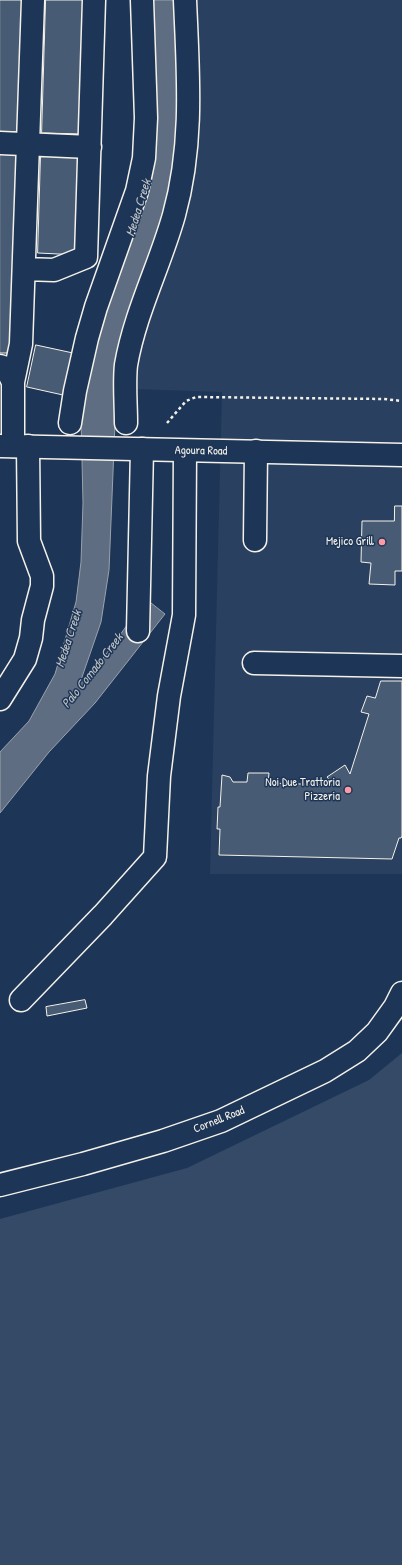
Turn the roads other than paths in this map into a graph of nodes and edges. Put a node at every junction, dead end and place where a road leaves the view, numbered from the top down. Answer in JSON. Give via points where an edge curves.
{"nodes":[{"id":1,"x":33,"y":0,"type":"edge"},
{"id":2,"x":94,"y":0,"type":"edge"},
{"id":3,"x":142,"y":0,"type":"edge"},
{"id":4,"x":185,"y":0,"type":"edge"},
{"id":5,"x":0,"y":143,"type":"edge"},
{"id":6,"x":28,"y":144,"type":"junction"},
{"id":7,"x":90,"y":148,"type":"junction"},
{"id":8,"x":24,"y":269,"type":"junction"},
{"id":9,"x":6,"y":374,"type":"edge"},
{"id":10,"x":70,"y":423,"type":"dead end"},
{"id":11,"x":126,"y":423,"type":"dead end"},
{"id":12,"x":14,"y":446,"type":"edge"},
{"id":13,"x":142,"y":449,"type":"junction"},
{"id":14,"x":185,"y":451,"type":"junction"},
{"id":15,"x":256,"y":452,"type":"junction"},
{"id":16,"x":402,"y":455,"type":"edge"},
{"id":17,"x":255,"y":540,"type":"dead end"},
{"id":18,"x":138,"y":631,"type":"dead end"},
{"id":19,"x":254,"y":663,"type":"dead end"},
{"id":20,"x":402,"y":666,"type":"edge"},
{"id":21,"x":0,"y":699,"type":"edge"},
{"id":22,"x":402,"y":993,"type":"edge"},
{"id":23,"x":21,"y":1000,"type":"dead end"},
{"id":24,"x":0,"y":1185,"type":"edge"}],
"edges":[{"from":1,"to":6,"type":"street"},
{"from":2,"to":7,"type":"street"},
{"from":3,"to":10,"type":"street","via":[[146,118],[144,158],[137,191],[87,338]]},
{"from":4,"to":11,"type":"street","via":[[189,103],[184,166],[174,215],[133,334],[126,367]]},
{"from":5,"to":6,"type":"street"},
{"from":6,"to":7,"type":"street"},
{"from":6,"to":8,"type":"street"},
{"from":7,"to":8,"type":"street","via":[[86,257],[54,270]]},
{"from":8,"to":9,"type":"street","via":[[20,344]]},
{"from":9,"to":12,"type":"street"},
{"from":12,"to":13,"type":"street","name":"Agoura Road"},
{"from":12,"to":21,"type":"street","via":[[29,541],[42,576],[42,586],[25,659]]},
{"from":13,"to":14,"type":"street","name":"Agoura Road"},
{"from":13,"to":18,"type":"street"},
{"from":14,"to":15,"type":"street","name":"Agoura Road"},
{"from":14,"to":23,"type":"street","via":[[184,615],[169,696],[159,776],[155,857]]},
{"from":15,"to":16,"type":"street","name":"Agoura Road"},
{"from":15,"to":17,"type":"street"},
{"from":19,"to":20,"type":"street"},
{"from":22,"to":24,"type":"street","name":"Cornell Road","via":[[377,1032],[357,1051],[325,1071],[221,1121],[163,1141]]}]}
